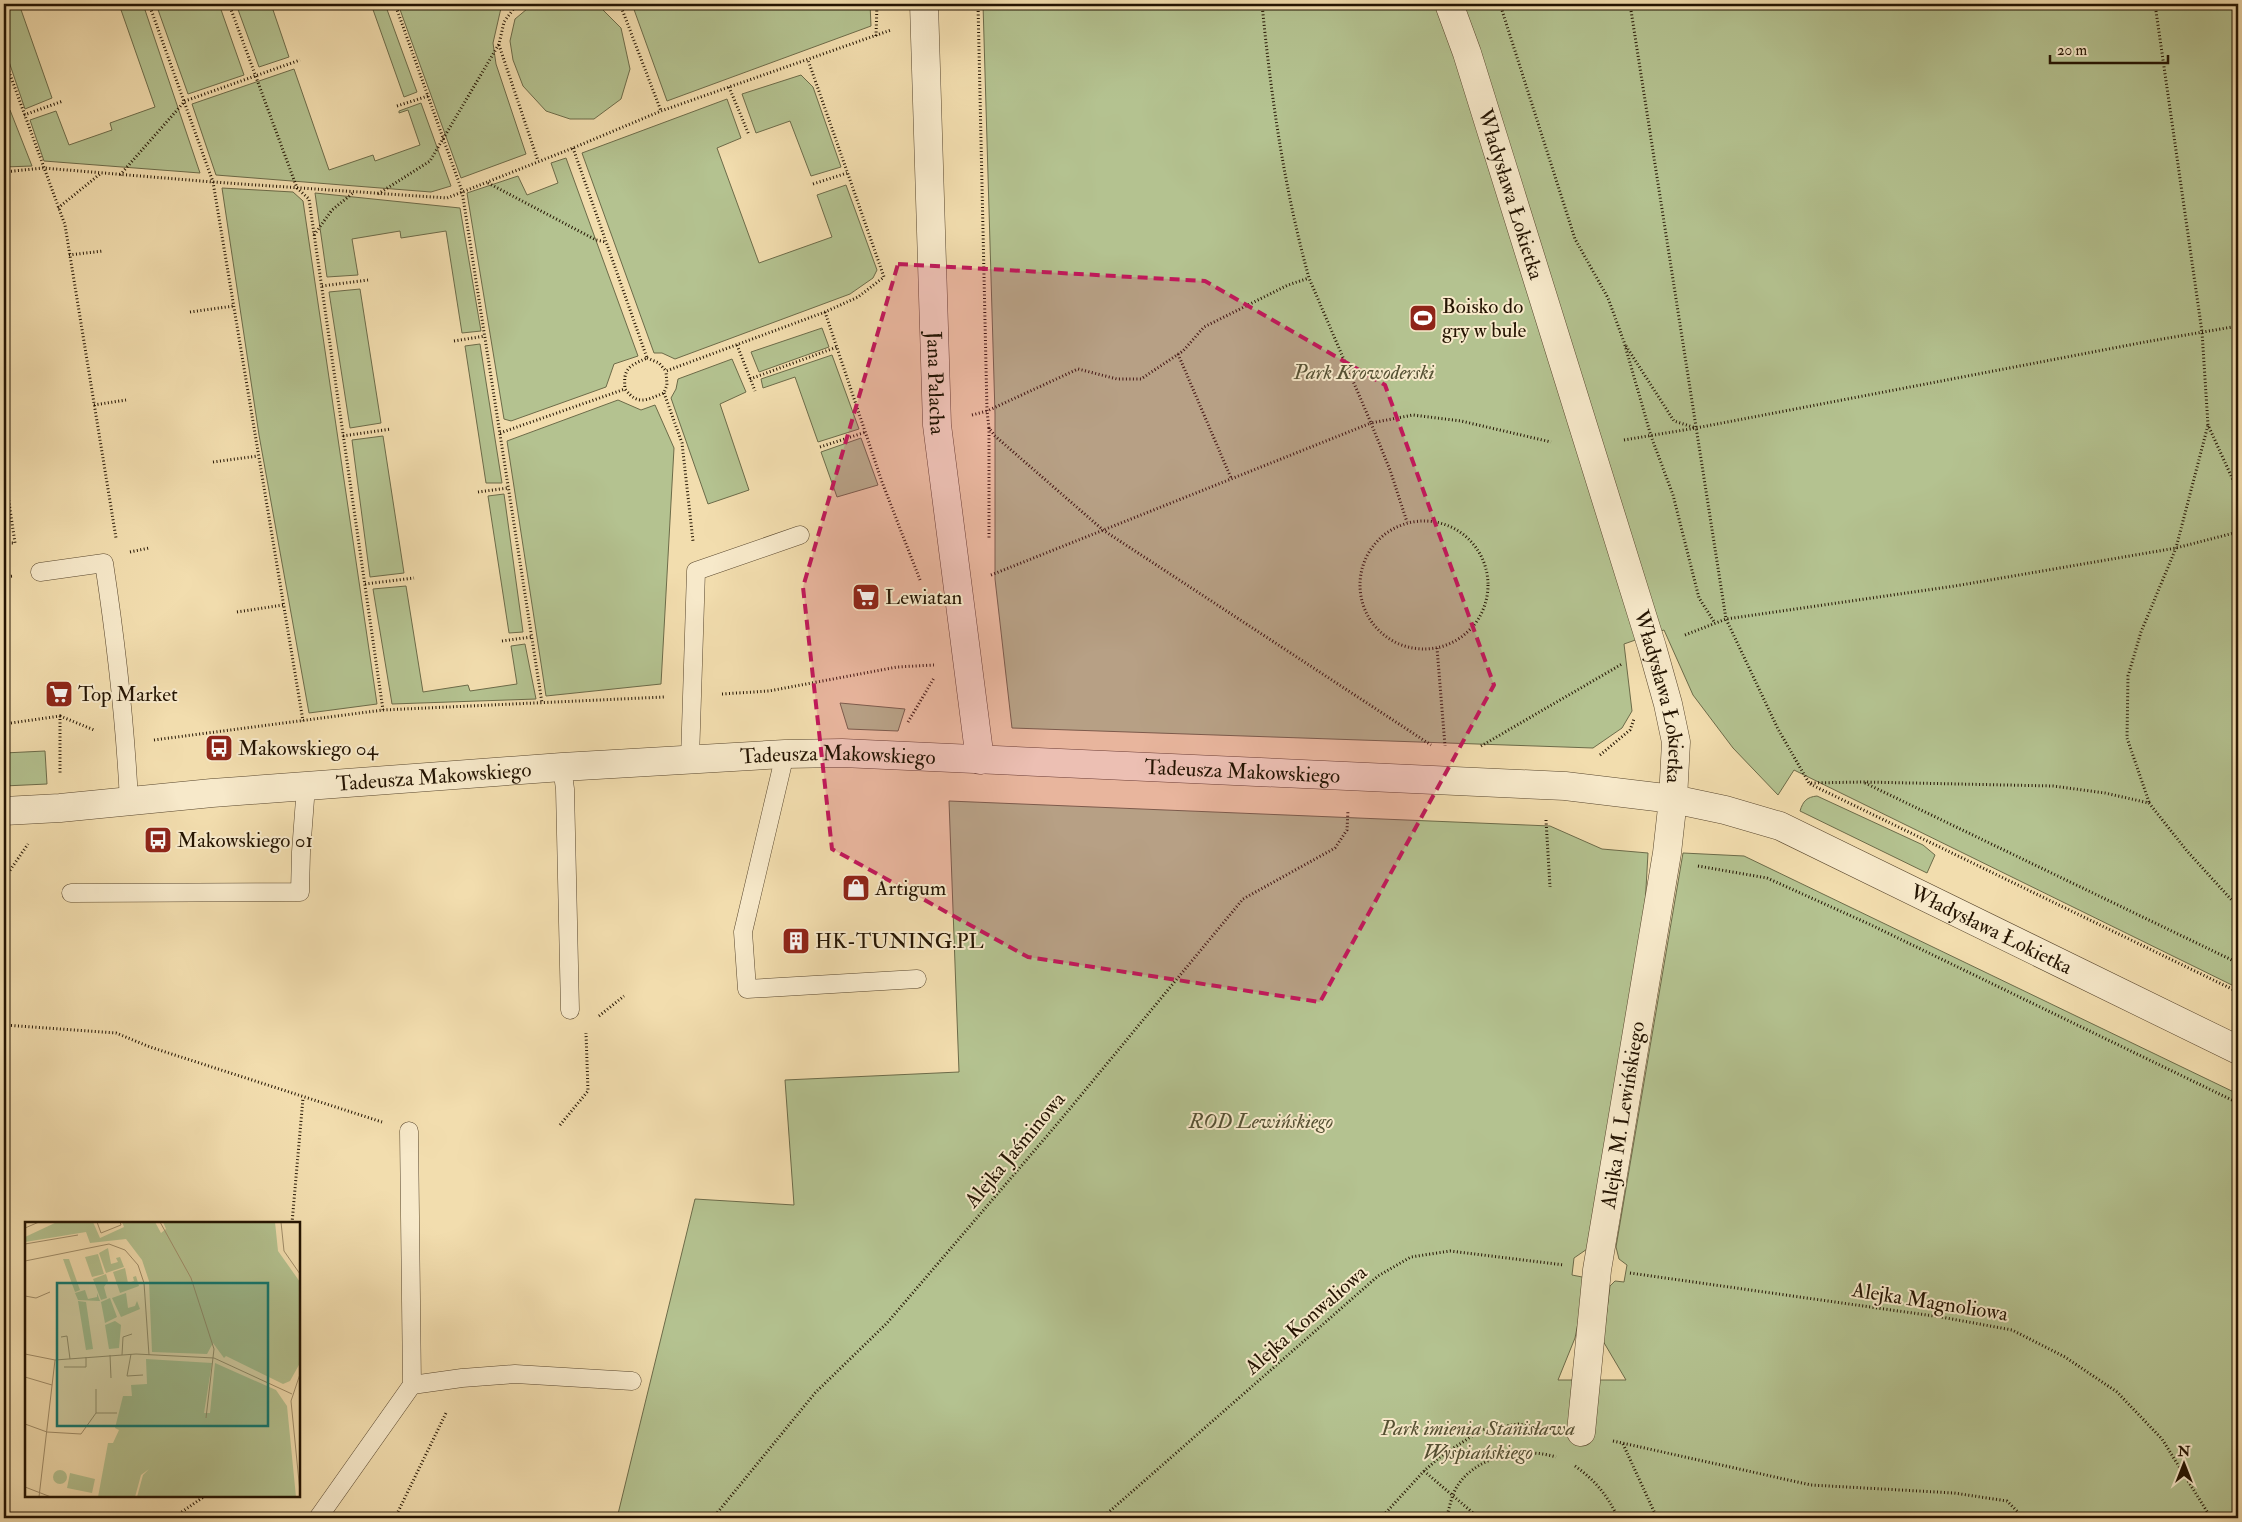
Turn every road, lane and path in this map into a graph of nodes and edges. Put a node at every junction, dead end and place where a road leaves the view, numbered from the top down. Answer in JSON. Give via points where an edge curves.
{"nodes":[{"id":1,"x":149,"y":4,"type":"edge"},
{"id":2,"x":229,"y":4,"type":"edge"},
{"id":3,"x":395,"y":4,"type":"edge"},
{"id":4,"x":517,"y":4,"type":"edge"},
{"id":5,"x":620,"y":4,"type":"edge"},
{"id":6,"x":877,"y":4,"type":"edge"},
{"id":7,"x":924,"y":4,"type":"edge"},
{"id":8,"x":978,"y":4,"type":"edge"},
{"id":9,"x":1262,"y":4,"type":"edge"},
{"id":10,"x":1449,"y":4,"type":"edge"},
{"id":11,"x":1500,"y":4,"type":"edge"},
{"id":12,"x":1630,"y":4,"type":"edge"},
{"id":13,"x":2155,"y":4,"type":"edge"},
{"id":14,"x":898,"y":28,"type":"dead end"},
{"id":15,"x":876,"y":36,"type":"junction"},
{"id":16,"x":499,"y":44,"type":"junction"},
{"id":17,"x":4,"y":58,"type":"edge"},
{"id":18,"x":300,"y":60,"type":"dead end"},
{"id":19,"x":808,"y":60,"type":"junction"},
{"id":20,"x":256,"y":76,"type":"junction"},
{"id":21,"x":729,"y":87,"type":"junction"},
{"id":22,"x":428,"y":96,"type":"junction"},
{"id":23,"x":63,"y":101,"type":"dead end"},
{"id":24,"x":185,"y":101,"type":"junction"},
{"id":25,"x":397,"y":106,"type":"dead end"},
{"id":26,"x":661,"y":110,"type":"junction"},
{"id":27,"x":24,"y":115,"type":"junction"},
{"id":28,"x":749,"y":135,"type":"dead end"},
{"id":29,"x":444,"y":139,"type":"junction"},
{"id":30,"x":573,"y":148,"type":"junction"},
{"id":31,"x":538,"y":161,"type":"junction"},
{"id":32,"x":43,"y":168,"type":"junction"},
{"id":33,"x":4,"y":172,"type":"edge"},
{"id":34,"x":848,"y":172,"type":"junction"},
{"id":35,"x":101,"y":173,"type":"junction"},
{"id":36,"x":120,"y":174,"type":"junction"},
{"id":37,"x":213,"y":182,"type":"junction"},
{"id":38,"x":487,"y":182,"type":"junction"},
{"id":39,"x":814,"y":184,"type":"dead end"},
{"id":40,"x":297,"y":188,"type":"junction"},
{"id":41,"x":354,"y":192,"type":"junction"},
{"id":42,"x":462,"y":192,"type":"junction"},
{"id":43,"x":378,"y":194,"type":"junction"},
{"id":44,"x":58,"y":208,"type":"junction"},
{"id":45,"x":314,"y":235,"type":"junction"},
{"id":46,"x":606,"y":242,"type":"junction"},
{"id":47,"x":103,"y":251,"type":"dead end"},
{"id":48,"x":69,"y":255,"type":"junction"},
{"id":49,"x":1308,"y":278,"type":"junction"},
{"id":50,"x":368,"y":280,"type":"dead end"},
{"id":51,"x":322,"y":286,"type":"junction"},
{"id":52,"x":234,"y":306,"type":"junction"},
{"id":53,"x":190,"y":312,"type":"dead end"},
{"id":54,"x":825,"y":312,"type":"junction"},
{"id":55,"x":2238,"y":326,"type":"edge"},
{"id":56,"x":2202,"y":332,"type":"junction"},
{"id":57,"x":485,"y":336,"type":"junction"},
{"id":58,"x":454,"y":341,"type":"dead end"},
{"id":59,"x":1624,"y":342,"type":"junction"},
{"id":60,"x":737,"y":345,"type":"junction"},
{"id":61,"x":837,"y":348,"type":"junction"},
{"id":62,"x":1178,"y":354,"type":"junction"},
{"id":63,"x":647,"y":358,"type":"junction"},
{"id":64,"x":666,"y":371,"type":"junction"},
{"id":65,"x":750,"y":379,"type":"junction"},
{"id":66,"x":625,"y":389,"type":"junction"},
{"id":67,"x":755,"y":390,"type":"dead end"},
{"id":68,"x":664,"y":393,"type":"junction"},
{"id":69,"x":126,"y":400,"type":"dead end"},
{"id":70,"x":94,"y":405,"type":"junction"},
{"id":71,"x":987,"y":411,"type":"junction"},
{"id":72,"x":1371,"y":422,"type":"junction"},
{"id":73,"x":936,"y":425,"type":"junction"},
{"id":74,"x":2208,"y":425,"type":"junction"},
{"id":75,"x":989,"y":428,"type":"junction"},
{"id":76,"x":1696,"y":428,"type":"junction"},
{"id":77,"x":391,"y":429,"type":"dead end"},
{"id":78,"x":866,"y":432,"type":"junction"},
{"id":79,"x":500,"y":433,"type":"junction"},
{"id":80,"x":343,"y":436,"type":"junction"},
{"id":81,"x":1651,"y":436,"type":"junction"},
{"id":82,"x":1617,"y":441,"type":"dead end"},
{"id":83,"x":1557,"y":443,"type":"dead end"},
{"id":84,"x":820,"y":447,"type":"dead end"},
{"id":85,"x":258,"y":456,"type":"junction"},
{"id":86,"x":213,"y":462,"type":"dead end"},
{"id":87,"x":4,"y":468,"type":"edge"},
{"id":88,"x":1231,"y":478,"type":"junction"},
{"id":89,"x":508,"y":488,"type":"junction"},
{"id":90,"x":2238,"y":491,"type":"edge"},
{"id":91,"x":478,"y":492,"type":"dead end"},
{"id":92,"x":1407,"y":522,"type":"junction"},
{"id":93,"x":1103,"y":530,"type":"junction"},
{"id":94,"x":2238,"y":532,"type":"edge"},
{"id":95,"x":800,"y":535,"type":"dead end"},
{"id":96,"x":4,"y":544,"type":"edge"},
{"id":97,"x":989,"y":546,"type":"dead end"},
{"id":98,"x":149,"y":548,"type":"dead end"},
{"id":99,"x":2176,"y":548,"type":"junction"},
{"id":100,"x":126,"y":553,"type":"dead end"},
{"id":101,"x":104,"y":564,"type":"junction"},
{"id":102,"x":989,"y":566,"type":"dead end"},
{"id":103,"x":696,"y":571,"type":"junction"},
{"id":104,"x":40,"y":572,"type":"dead end"},
{"id":105,"x":414,"y":578,"type":"dead end"},
{"id":106,"x":365,"y":584,"type":"junction"},
{"id":107,"x":923,"y":587,"type":"dead end"},
{"id":108,"x":283,"y":605,"type":"junction"},
{"id":109,"x":236,"y":612,"type":"dead end"},
{"id":110,"x":1726,"y":619,"type":"junction"},
{"id":111,"x":1715,"y":623,"type":"junction"},
{"id":112,"x":531,"y":637,"type":"junction"},
{"id":113,"x":502,"y":641,"type":"dead end"},
{"id":114,"x":1652,"y":647,"type":"junction"},
{"id":115,"x":1437,"y":648,"type":"junction"},
{"id":116,"x":955,"y":663,"type":"junction"},
{"id":117,"x":692,"y":696,"type":"junction"},
{"id":118,"x":542,"y":703,"type":"junction"},
{"id":119,"x":383,"y":710,"type":"junction"},
{"id":120,"x":1636,"y":713,"type":"dead end"},
{"id":121,"x":303,"y":721,"type":"junction"},
{"id":122,"x":4,"y":724,"type":"edge"},
{"id":123,"x":904,"y":730,"type":"dead end"},
{"id":124,"x":126,"y":744,"type":"junction"},
{"id":125,"x":1472,"y":748,"type":"dead end"},
{"id":126,"x":1437,"y":749,"type":"dead end"},
{"id":127,"x":784,"y":754,"type":"junction"},
{"id":128,"x":1445,"y":754,"type":"dead end"},
{"id":129,"x":1597,"y":758,"type":"dead end"},
{"id":130,"x":690,"y":759,"type":"junction"},
{"id":131,"x":980,"y":760,"type":"junction"},
{"id":132,"x":562,"y":767,"type":"junction"},
{"id":133,"x":1864,"y":782,"type":"junction"},
{"id":134,"x":1810,"y":783,"type":"junction"},
{"id":135,"x":306,"y":786,"type":"junction"},
{"id":136,"x":1673,"y":799,"type":"junction"},
{"id":137,"x":130,"y":801,"type":"junction"},
{"id":138,"x":2149,"y":803,"type":"junction"},
{"id":139,"x":60,"y":808,"type":"junction"},
{"id":140,"x":4,"y":811,"type":"edge"},
{"id":141,"x":1546,"y":812,"type":"dead end"},
{"id":142,"x":1348,"y":818,"type":"dead end"},
{"id":143,"x":30,"y":842,"type":"dead end"},
{"id":144,"x":1666,"y":860,"type":"junction"},
{"id":145,"x":4,"y":879,"type":"edge"},
{"id":146,"x":1550,"y":886,"type":"dead end"},
{"id":147,"x":71,"y":893,"type":"dead end"},
{"id":148,"x":2238,"y":907,"type":"edge"},
{"id":149,"x":2238,"y":963,"type":"edge"},
{"id":150,"x":917,"y":978,"type":"dead end"},
{"id":151,"x":2238,"y":992,"type":"edge"},
{"id":152,"x":624,"y":996,"type":"dead end"},
{"id":153,"x":570,"y":1010,"type":"dead end"},
{"id":154,"x":594,"y":1020,"type":"dead end"},
{"id":155,"x":4,"y":1025,"type":"edge"},
{"id":156,"x":586,"y":1026,"type":"dead end"},
{"id":157,"x":2238,"y":1050,"type":"edge"},
{"id":158,"x":303,"y":1098,"type":"junction"},
{"id":159,"x":2238,"y":1103,"type":"edge"},
{"id":160,"x":560,"y":1125,"type":"dead end"},
{"id":161,"x":409,"y":1131,"type":"joint"},
{"id":162,"x":292,"y":1222,"type":"edge"},
{"id":163,"x":1572,"y":1266,"type":"dead end"},
{"id":164,"x":1626,"y":1273,"type":"dead end"},
{"id":165,"x":462,"y":1378,"type":"junction"},
{"id":166,"x":632,"y":1381,"type":"dead end"},
{"id":167,"x":412,"y":1385,"type":"junction"},
{"id":168,"x":1581,"y":1432,"type":"junction"},
{"id":169,"x":1623,"y":1443,"type":"junction"},
{"id":170,"x":1562,"y":1458,"type":"dead end"},
{"id":171,"x":1572,"y":1464,"type":"dead end"},
{"id":172,"x":1424,"y":1471,"type":"junction"},
{"id":173,"x":1453,"y":1495,"type":"junction"},
{"id":174,"x":204,"y":1497,"type":"edge"},
{"id":175,"x":1617,"y":1517,"type":"edge"},
{"id":176,"x":173,"y":1518,"type":"edge"},
{"id":177,"x":318,"y":1518,"type":"edge"},
{"id":178,"x":395,"y":1518,"type":"edge"},
{"id":179,"x":713,"y":1518,"type":"edge"},
{"id":180,"x":1102,"y":1518,"type":"edge"},
{"id":181,"x":1381,"y":1518,"type":"edge"},
{"id":182,"x":1446,"y":1518,"type":"edge"},
{"id":183,"x":1479,"y":1518,"type":"edge"},
{"id":184,"x":1609,"y":1518,"type":"edge"},
{"id":185,"x":1657,"y":1518,"type":"edge"},
{"id":186,"x":2024,"y":1518,"type":"edge"},
{"id":187,"x":2211,"y":1518,"type":"edge"}],
"edges":[{"from":1,"to":24,"type":"path"},
{"from":2,"to":20,"type":"path"},
{"from":3,"to":22,"type":"path"},
{"from":4,"to":16,"type":"path","via":[[504,22]]},
{"from":5,"to":26,"type":"path"},
{"from":6,"to":15,"type":"path"},
{"from":7,"to":73,"type":"street","name":"Jana Palacha"},
{"from":8,"to":71,"type":"path"},
{"from":9,"to":49,"type":"path","via":[[1282,165]]},
{"from":10,"to":114,"type":"street","name":"Władysława Łokietka"},
{"from":11,"to":59,"type":"path","via":[[1575,239],[1608,298]]},
{"from":12,"to":76,"type":"path"},
{"from":13,"to":56,"type":"path"},
{"from":14,"to":15,"type":"path"},
{"from":15,"to":19,"type":"path"},
{"from":16,"to":29,"type":"path"},
{"from":16,"to":31,"type":"path"},
{"from":17,"to":27,"type":"path"},
{"from":18,"to":20,"type":"path"},
{"from":19,"to":21,"type":"path"},
{"from":19,"to":34,"type":"path"},
{"from":20,"to":24,"type":"path"},
{"from":20,"to":40,"type":"path"},
{"from":21,"to":26,"type":"path"},
{"from":21,"to":28,"type":"path"},
{"from":22,"to":25,"type":"path"},
{"from":22,"to":29,"type":"path"},
{"from":23,"to":27,"type":"path"},
{"from":24,"to":36,"type":"path"},
{"from":24,"to":37,"type":"path"},
{"from":26,"to":30,"type":"path"},
{"from":27,"to":32,"type":"path"},
{"from":29,"to":42,"type":"path"},
{"from":29,"to":43,"type":"path","via":[[430,161]]},
{"from":30,"to":31,"type":"path"},
{"from":30,"to":46,"type":"path"},
{"from":31,"to":38,"type":"path"},
{"from":32,"to":33,"type":"path"},
{"from":32,"to":35,"type":"path"},
{"from":32,"to":44,"type":"path"},
{"from":34,"to":39,"type":"path"},
{"from":34,"to":54,"type":"path","via":[[884,277],[858,297]]},
{"from":35,"to":36,"type":"path"},
{"from":35,"to":44,"type":"path"},
{"from":36,"to":37,"type":"path"},
{"from":37,"to":40,"type":"path"},
{"from":37,"to":52,"type":"path"},
{"from":38,"to":42,"type":"path"},
{"from":38,"to":46,"type":"path","via":[[596,240]]},
{"from":40,"to":41,"type":"path"},
{"from":40,"to":45,"type":"path","via":[[309,199]]},
{"from":41,"to":43,"type":"path"},
{"from":41,"to":45,"type":"path","via":[[332,210]]},
{"from":42,"to":43,"type":"path","via":[[447,198]]},
{"from":42,"to":57,"type":"path"},
{"from":44,"to":48,"type":"path","via":[[65,225]]},
{"from":45,"to":51,"type":"path"},
{"from":46,"to":63,"type":"path"},
{"from":47,"to":48,"type":"path"},
{"from":48,"to":70,"type":"path"},
{"from":49,"to":62,"type":"path","via":[[1204,327]]},
{"from":49,"to":72,"type":"path"},
{"from":50,"to":51,"type":"path"},
{"from":51,"to":80,"type":"path"},
{"from":52,"to":53,"type":"path"},
{"from":52,"to":85,"type":"path"},
{"from":54,"to":60,"type":"path"},
{"from":54,"to":61,"type":"path"},
{"from":55,"to":56,"type":"path"},
{"from":56,"to":74,"type":"path"},
{"from":56,"to":76,"type":"path"},
{"from":57,"to":58,"type":"path"},
{"from":57,"to":79,"type":"path"},
{"from":59,"to":76,"type":"path","via":[[1674,420]]},
{"from":59,"to":81,"type":"path"},
{"from":60,"to":64,"type":"path"},
{"from":60,"to":65,"type":"path"},
{"from":61,"to":65,"type":"path"},
{"from":61,"to":78,"type":"path"},
{"from":62,"to":71,"type":"path","via":[[1141,379],[1117,380],[1078,369]]},
{"from":62,"to":88,"type":"path"},
{"from":63,"to":64,"type":"path"},
{"from":63,"to":66,"type":"path","via":[[630,366],[624,377]]},
{"from":64,"to":68,"type":"path"},
{"from":65,"to":67,"type":"path"},
{"from":66,"to":68,"type":"path","via":[[632,397],[643,401]]},
{"from":66,"to":79,"type":"path"},
{"from":68,"to":103,"type":"path","via":[[682,443]]},
{"from":69,"to":70,"type":"path"},
{"from":70,"to":101,"type":"path","via":[[116,539]]},
{"from":71,"to":73,"type":"path"},
{"from":71,"to":75,"type":"path"},
{"from":72,"to":83,"type":"path","via":[[1413,415],[1461,421]]},
{"from":72,"to":88,"type":"path"},
{"from":72,"to":92,"type":"path"},
{"from":73,"to":116,"type":"street","name":"Jana Palacha"},
{"from":74,"to":90,"type":"path"},
{"from":74,"to":99,"type":"path"},
{"from":75,"to":93,"type":"path"},
{"from":75,"to":97,"type":"path"},
{"from":76,"to":81,"type":"path"},
{"from":76,"to":110,"type":"path"},
{"from":77,"to":80,"type":"path"},
{"from":78,"to":84,"type":"path"},
{"from":78,"to":107,"type":"path"},
{"from":79,"to":89,"type":"path"},
{"from":80,"to":106,"type":"path"},
{"from":81,"to":82,"type":"path"},
{"from":81,"to":111,"type":"path","via":[[1673,495],[1700,598]]},
{"from":85,"to":86,"type":"path"},
{"from":85,"to":108,"type":"path"},
{"from":87,"to":96,"type":"path","via":[[15,543]]},
{"from":88,"to":93,"type":"path"},
{"from":89,"to":91,"type":"path"},
{"from":89,"to":112,"type":"path"},
{"from":92,"to":115,"type":"path","via":[[1389,530],[1366,555],[1359,587],[1362,603],[1373,624],[1391,640],[1421,649]]},
{"from":92,"to":115,"type":"path","via":[[1436,521],[1466,535],[1477,547],[1489,577],[1488,594],[1476,623],[1466,635]]},
{"from":93,"to":102,"type":"path","via":[[989,576]]},
{"from":93,"to":126,"type":"path"},
{"from":94,"to":99,"type":"path"},
{"from":95,"to":103,"type":"lane"},
{"from":98,"to":100,"type":"path"},
{"from":99,"to":110,"type":"path","via":[[1955,586]]},
{"from":99,"to":138,"type":"path","via":[[2141,632],[2128,676],[2127,738]]},
{"from":101,"to":104,"type":"lane"},
{"from":101,"to":124,"type":"lane"},
{"from":103,"to":117,"type":"lane"},
{"from":105,"to":106,"type":"path"},
{"from":106,"to":119,"type":"path"},
{"from":108,"to":109,"type":"path"},
{"from":108,"to":121,"type":"path"},
{"from":110,"to":111,"type":"path"},
{"from":110,"to":134,"type":"path","via":[[1778,729]]},
{"from":111,"to":114,"type":"path"},
{"from":112,"to":113,"type":"path"},
{"from":112,"to":118,"type":"path"},
{"from":114,"to":125,"type":"path","via":[[1482,746]]},
{"from":114,"to":136,"type":"street","name":"Władysława Łokietka","via":[[1676,742]]},
{"from":115,"to":128,"type":"path"},
{"from":116,"to":117,"type":"path","via":[[897,667],[769,691]]},
{"from":116,"to":123,"type":"path"},
{"from":116,"to":131,"type":"street","name":"Jana Palacha"},
{"from":117,"to":118,"type":"path"},
{"from":117,"to":130,"type":"lane"},
{"from":118,"to":119,"type":"path"},
{"from":119,"to":121,"type":"path"},
{"from":120,"to":129,"type":"path","via":[[1630,730]]},
{"from":121,"to":124,"type":"path"},
{"from":122,"to":139,"type":"path","via":[[60,716]]},
{"from":124,"to":137,"type":"lane"},
{"from":127,"to":130,"type":"street","name":"Tadeusza Makowskiego"},
{"from":127,"to":131,"type":"street","name":"Tadeusza Makowskiego","via":[[842,753]]},
{"from":127,"to":150,"type":"lane","via":[[742,932],[747,989]]},
{"from":130,"to":132,"type":"street","name":"Tadeusza Makowskiego"},
{"from":131,"to":136,"type":"street","name":"Tadeusza Makowskiego","via":[[1565,786]]},
{"from":132,"to":135,"type":"street","name":"Tadeusza Makowskiego"},
{"from":132,"to":153,"type":"lane"},
{"from":133,"to":134,"type":"path"},
{"from":133,"to":138,"type":"path","via":[[2053,786]]},
{"from":133,"to":149,"type":"path"},
{"from":134,"to":151,"type":"path"},
{"from":135,"to":137,"type":"street","name":"Tadeusza Makowskiego"},
{"from":135,"to":147,"type":"lane","via":[[300,892]]},
{"from":136,"to":144,"type":"street","name":"Alejka M. Lewińskiego"},
{"from":136,"to":157,"type":"street","name":"Władysława Łokietka","via":[[1780,826]]},
{"from":137,"to":139,"type":"street","name":"Tadeusza Makowskiego"},
{"from":138,"to":148,"type":"path"},
{"from":139,"to":140,"type":"street","name":"Tadeusza Makowskiego"},
{"from":141,"to":146,"type":"path"},
{"from":142,"to":179,"type":"path","name":"Alejka Jaśminowa","via":[[1347,830],[1335,848],[1243,899],[894,1316],[815,1393]]},
{"from":143,"to":145,"type":"path"},
{"from":144,"to":159,"type":"path","via":[[1768,878]]},
{"from":144,"to":168,"type":"street","name":"Alejka M. Lewińskiego","via":[[1597,1270]]},
{"from":152,"to":154,"type":"path"},
{"from":155,"to":158,"type":"path","via":[[116,1033]]},
{"from":156,"to":160,"type":"path","via":[[588,1091]]},
{"from":158,"to":161,"type":"path"},
{"from":158,"to":162,"type":"path"},
{"from":161,"to":167,"type":"lane"},
{"from":163,"to":180,"type":"path","name":"Alejka Konwaliowa","via":[[1450,1251],[1411,1257],[1378,1276]]},
{"from":164,"to":187,"type":"path","name":"Alejka Magnoliowa","via":[[2012,1330],[2065,1357],[2117,1392],[2162,1439]]},
{"from":165,"to":166,"type":"lane","via":[[515,1374]]},
{"from":165,"to":167,"type":"lane"},
{"from":165,"to":178,"type":"path"},
{"from":167,"to":177,"type":"lane"},
{"from":168,"to":169,"type":"path"},
{"from":168,"to":172,"type":"path","via":[[1518,1424],[1481,1430]]},
{"from":169,"to":185,"type":"path"},
{"from":169,"to":186,"type":"path","via":[[1811,1485],[1954,1493],[2007,1501]]},
{"from":170,"to":173,"type":"path","via":[[1530,1452],[1496,1458],[1474,1468],[1458,1484]]},
{"from":171,"to":175,"type":"path","via":[[1592,1478]]},
{"from":172,"to":173,"type":"path"},
{"from":172,"to":181,"type":"path"},
{"from":173,"to":182,"type":"path"},
{"from":173,"to":183,"type":"path"},
{"from":174,"to":176,"type":"path"},
{"from":175,"to":184,"type":"path"}]}
